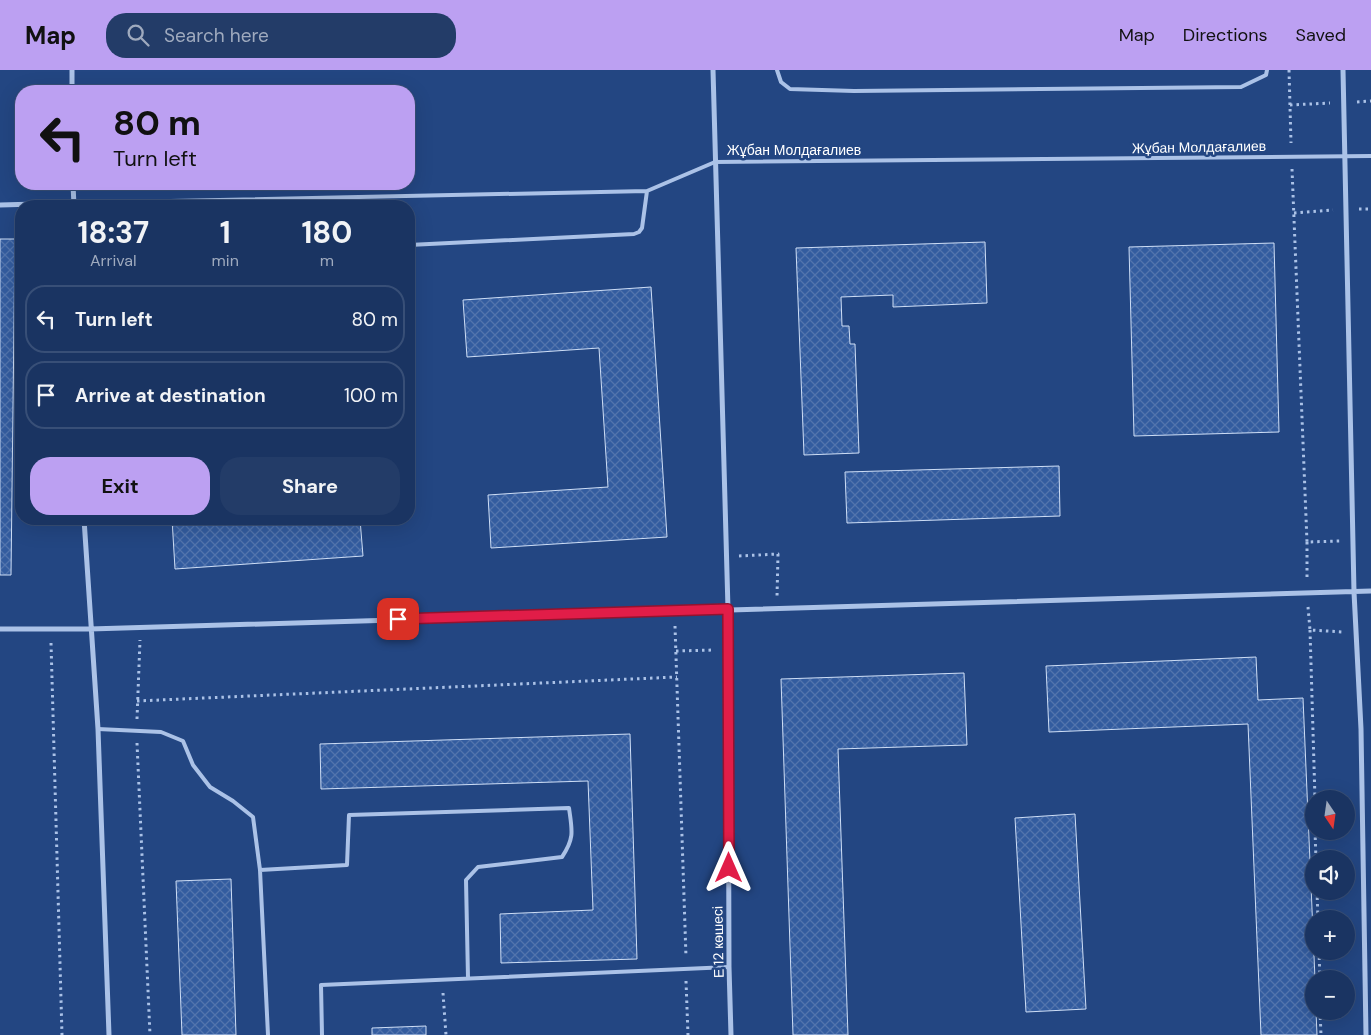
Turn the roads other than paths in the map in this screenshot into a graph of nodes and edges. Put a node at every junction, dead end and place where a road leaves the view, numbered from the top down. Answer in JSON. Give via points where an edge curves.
{"nodes":[{"id":1,"x":72,"y":70,"type":"edge"},
{"id":2,"x":713,"y":70,"type":"edge"},
{"id":3,"x":777,"y":70,"type":"edge"},
{"id":4,"x":1267,"y":70,"type":"edge"},
{"id":5,"x":1343,"y":70,"type":"edge"},
{"id":6,"x":72,"y":85,"type":"edge"},
{"id":7,"x":1371,"y":156,"type":"edge"},
{"id":8,"x":1346,"y":157,"type":"junction"},
{"id":9,"x":715,"y":162,"type":"junction"},
{"id":10,"x":647,"y":191,"type":"junction"},
{"id":11,"x":209,"y":200,"type":"edge"},
{"id":12,"x":0,"y":205,"type":"edge"},
{"id":13,"x":15,"y":205,"type":"edge"},
{"id":14,"x":415,"y":245,"type":"edge"},
{"id":15,"x":84,"y":525,"type":"edge"},
{"id":16,"x":1371,"y":591,"type":"edge"},
{"id":17,"x":1354,"y":592,"type":"junction"},
{"id":18,"x":728,"y":609,"type":"junction"},
{"id":19,"x":0,"y":628,"type":"edge"},
{"id":20,"x":90,"y":629,"type":"junction"},
{"id":21,"x":98,"y":729,"type":"junction"},
{"id":22,"x":260,"y":870,"type":"junction"},
{"id":23,"x":1371,"y":946,"type":"edge"},
{"id":24,"x":1364,"y":947,"type":"junction"},
{"id":25,"x":729,"y":967,"type":"junction"},
{"id":26,"x":468,"y":978,"type":"junction"},
{"id":27,"x":109,"y":1035,"type":"edge"},
{"id":28,"x":268,"y":1035,"type":"edge"},
{"id":29,"x":322,"y":1035,"type":"edge"},
{"id":30,"x":731,"y":1035,"type":"edge"},
{"id":31,"x":1366,"y":1035,"type":"edge"}],
"edges":[{"from":1,"to":6,"type":"street"},
{"from":2,"to":9,"type":"street","name":"Е 12 көшесі"},
{"from":3,"to":4,"type":"lane","via":[[781,82],[790,89],[864,91],[1241,87],[1266,75]]},
{"from":5,"to":8,"type":"street"},
{"from":7,"to":8,"type":"lane","name":"Жұбан Молдағалиев"},
{"from":8,"to":9,"type":"lane","name":"Жұбан Молдағалиев"},
{"from":8,"to":17,"type":"street"},
{"from":9,"to":10,"type":"lane","name":"Жұбан Молдағалиев"},
{"from":9,"to":18,"type":"street","name":"Е 12 көшесі"},
{"from":10,"to":11,"type":"lane","name":"Жұбан Молдағалиев"},
{"from":10,"to":14,"type":"lane","via":[[642,228],[634,234]]},
{"from":12,"to":13,"type":"street"},
{"from":15,"to":20,"type":"street"},
{"from":16,"to":17,"type":"street"},
{"from":17,"to":18,"type":"street"},
{"from":17,"to":24,"type":"street","via":[[1361,729]]},
{"from":18,"to":20,"type":"street"},
{"from":18,"to":25,"type":"street","name":"Е 12 көшесі"},
{"from":19,"to":20,"type":"street"},
{"from":20,"to":21,"type":"street"},
{"from":21,"to":22,"type":"lane","via":[[161,732],[183,741],[193,765],[210,786],[253,817]]},
{"from":21,"to":27,"type":"street"},
{"from":22,"to":26,"type":"lane","via":[[347,865],[349,815],[569,808],[573,834],[570,847],[562,857],[478,867],[466,880]]},
{"from":22,"to":28,"type":"lane"},
{"from":23,"to":24,"type":"lane"},
{"from":24,"to":31,"type":"street"},
{"from":25,"to":26,"type":"lane"},
{"from":25,"to":30,"type":"street","name":"Е 12 көшесі"},
{"from":26,"to":29,"type":"lane","via":[[321,984]]}]}
